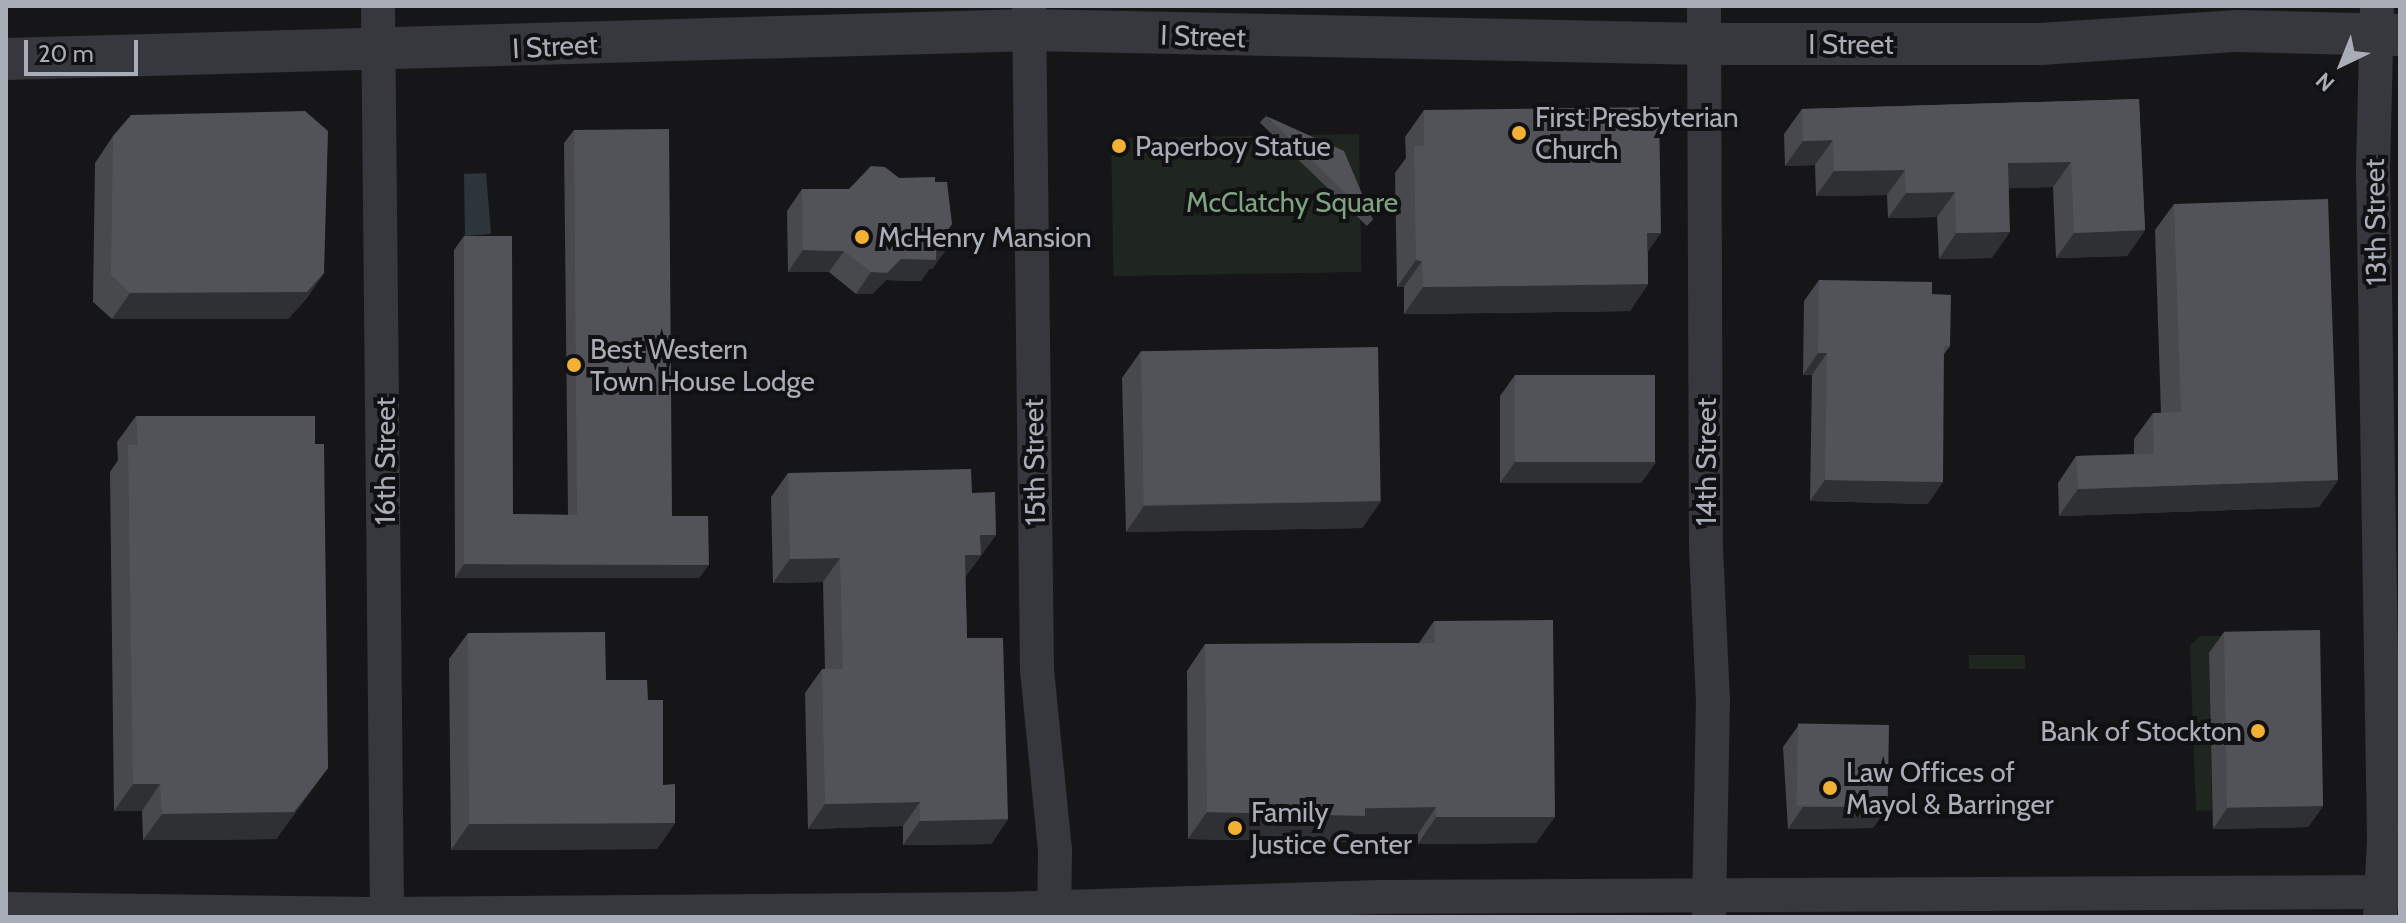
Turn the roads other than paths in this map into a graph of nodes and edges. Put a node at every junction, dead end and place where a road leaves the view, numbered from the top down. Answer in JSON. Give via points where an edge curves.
{"nodes":[{"id":1,"x":378,"y":6,"type":"edge"},
{"id":2,"x":1029,"y":18,"type":"edge"},
{"id":3,"x":1705,"y":25,"type":"edge"},
{"id":4,"x":2384,"y":25,"type":"edge"},
{"id":5,"x":379,"y":50,"type":"junction"},
{"id":6,"x":6,"y":59,"type":"edge"},
{"id":7,"x":2387,"y":901,"type":"edge"},
{"id":8,"x":1708,"y":908,"type":"edge"},
{"id":9,"x":6,"y":909,"type":"edge"},
{"id":10,"x":1054,"y":912,"type":"edge"},
{"id":11,"x":387,"y":915,"type":"edge"}],
"edges":[{"from":1,"to":5,"type":"street","name":"16th Street"},
{"from":2,"to":3,"type":"street","name":"I Street"},
{"from":2,"to":5,"type":"street","name":"I Street"},
{"from":2,"to":10,"type":"street","name":"15th Street","via":[[1037,670],[1055,849]]},
{"from":3,"to":4,"type":"street","name":"I Street","via":[[2040,44]]},
{"from":3,"to":8,"type":"street","name":"14th Street","via":[[1706,548],[1713,700]]},
{"from":4,"to":7,"type":"street","name":"13th Street","via":[[2373,169]]},
{"from":5,"to":6,"type":"street","name":"I Street"},
{"from":5,"to":11,"type":"street","name":"16th Street"},
{"from":7,"to":8,"type":"street"},
{"from":8,"to":10,"type":"street","via":[[1381,897]]},
{"from":9,"to":11,"type":"street"},
{"from":10,"to":11,"type":"street"}]}
